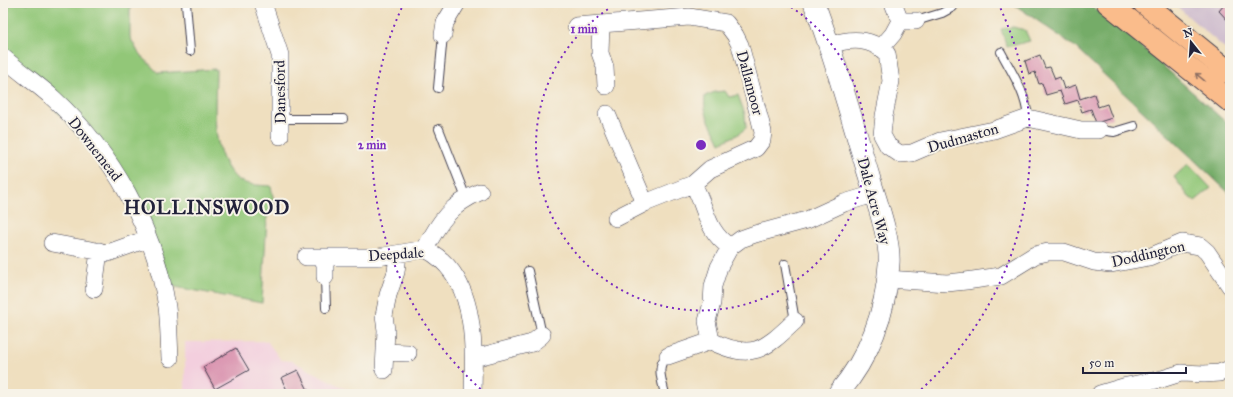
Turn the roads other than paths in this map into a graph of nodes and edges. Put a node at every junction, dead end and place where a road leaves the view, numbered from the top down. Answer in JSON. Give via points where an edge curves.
{"nodes":[{"id":1,"x":186,"y":3,"type":"edge"},
{"id":2,"x":262,"y":3,"type":"edge"},
{"id":3,"x":457,"y":3,"type":"edge"},
{"id":4,"x":814,"y":3,"type":"edge"},
{"id":5,"x":893,"y":3,"type":"edge"},
{"id":6,"x":1108,"y":3,"type":"edge"},
{"id":7,"x":1144,"y":3,"type":"edge"},
{"id":8,"x":953,"y":6,"type":"dead end"},
{"id":9,"x":908,"y":21,"type":"junction"},
{"id":10,"x":601,"y":24,"type":"junction"},
{"id":11,"x":576,"y":26,"type":"dead end"},
{"id":12,"x":443,"y":35,"type":"joint"},
{"id":13,"x":830,"y":46,"type":"junction"},
{"id":14,"x":881,"y":48,"type":"junction"},
{"id":15,"x":190,"y":51,"type":"dead end"},
{"id":16,"x":1001,"y":52,"type":"dead end"},
{"id":17,"x":3,"y":57,"type":"edge"},
{"id":18,"x":1230,"y":73,"type":"edge"},
{"id":19,"x":606,"y":86,"type":"dead end"},
{"id":20,"x":438,"y":88,"type":"dead end"},
{"id":21,"x":1230,"y":101,"type":"edge"},
{"id":22,"x":607,"y":114,"type":"dead end"},
{"id":23,"x":1028,"y":118,"type":"junction"},
{"id":24,"x":343,"y":119,"type":"dead end"},
{"id":25,"x":1134,"y":126,"type":"dead end"},
{"id":26,"x":280,"y":127,"type":"joint"},
{"id":27,"x":439,"y":129,"type":"dead end"},
{"id":28,"x":1099,"y":130,"type":"joint"},
{"id":29,"x":693,"y":184,"type":"junction"},
{"id":30,"x":874,"y":194,"type":"junction"},
{"id":31,"x":473,"y":195,"type":"joint"},
{"id":32,"x":645,"y":204,"type":"junction"},
{"id":33,"x":616,"y":218,"type":"dead end"},
{"id":34,"x":147,"y":239,"type":"junction"},
{"id":35,"x":52,"y":244,"type":"dead end"},
{"id":36,"x":730,"y":247,"type":"junction"},
{"id":37,"x":425,"y":249,"type":"junction"},
{"id":38,"x":99,"y":251,"type":"junction"},
{"id":39,"x":398,"y":254,"type":"junction"},
{"id":40,"x":306,"y":257,"type":"dead end"},
{"id":41,"x":325,"y":257,"type":"junction"},
{"id":42,"x":785,"y":264,"type":"dead end"},
{"id":43,"x":528,"y":271,"type":"dead end"},
{"id":44,"x":325,"y":277,"type":"joint"},
{"id":45,"x":887,"y":279,"type":"junction"},
{"id":46,"x":1230,"y":286,"type":"edge"},
{"id":47,"x":94,"y":289,"type":"dead end"},
{"id":48,"x":326,"y":308,"type":"dead end"},
{"id":49,"x":795,"y":321,"type":"joint"},
{"id":50,"x":542,"y":335,"type":"joint"},
{"id":51,"x":711,"y":341,"type":"junction"},
{"id":52,"x":385,"y":352,"type":"junction"},
{"id":53,"x":408,"y":353,"type":"dead end"},
{"id":54,"x":668,"y":356,"type":"joint"},
{"id":55,"x":170,"y":358,"type":"dead end"},
{"id":56,"x":474,"y":358,"type":"junction"},
{"id":57,"x":1230,"y":369,"type":"edge"},
{"id":58,"x":384,"y":370,"type":"dead end"},
{"id":59,"x":473,"y":394,"type":"edge"},
{"id":60,"x":665,"y":394,"type":"edge"},
{"id":61,"x":838,"y":394,"type":"edge"},
{"id":62,"x":1100,"y":394,"type":"edge"}],
"edges":[{"from":1,"to":15,"type":"lane"},
{"from":2,"to":26,"type":"street","name":"Danesford","via":[[280,55]]},
{"from":3,"to":12,"type":"street","via":[[445,23]]},
{"from":4,"to":13,"type":"street","name":"Dale Acre Way"},
{"from":5,"to":9,"type":"street"},
{"from":21,"to":6,"type":"highway","one_way":true},
{"from":7,"to":18,"type":"highway"},
{"from":8,"to":9,"type":"lane","via":[[942,13]]},
{"from":9,"to":14,"type":"street"},
{"from":10,"to":11,"type":"street","name":"Dallamoor"},
{"from":10,"to":19,"type":"street","via":[[600,53]]},
{"from":10,"to":29,"type":"street","name":"Dallamoor","via":[[689,17],[726,23],[735,34],[759,116],[762,140],[756,148],[710,169]]},
{"from":12,"to":20,"type":"lane"},
{"from":13,"to":14,"type":"street","via":[[847,40],[860,40]]},
{"from":13,"to":30,"type":"street","name":"Dale Acre Way"},
{"from":14,"to":23,"type":"street","name":"Dudmaston","via":[[887,54],[891,81],[882,135],[888,146],[900,154],[912,153],[940,141],[994,130]]},
{"from":16,"to":23,"type":"lane","via":[[1027,104]]},
{"from":17,"to":34,"type":"street","name":"Downemead","via":[[54,99],[100,149],[127,190]]},
{"from":22,"to":32,"type":"street"},
{"from":23,"to":28,"type":"street","via":[[1081,130]]},
{"from":24,"to":26,"type":"lane"},
{"from":25,"to":28,"type":"lane","via":[[1114,132]]},
{"from":27,"to":31,"type":"lane"},
{"from":29,"to":32,"type":"street","name":"Dallamoor"},
{"from":29,"to":36,"type":"street","via":[[710,228]]},
{"from":30,"to":36,"type":"street","via":[[844,203],[807,220],[754,234]]},
{"from":30,"to":45,"type":"street","name":"Dale Acre Way","via":[[885,233],[889,263]]},
{"from":31,"to":37,"type":"street","via":[[441,220]]},
{"from":32,"to":33,"type":"street","name":"Dallamoor"},
{"from":34,"to":38,"type":"street","via":[[108,253]]},
{"from":34,"to":55,"type":"street","name":"Downemead","via":[[167,307]]},
{"from":35,"to":38,"type":"street"},
{"from":36,"to":51,"type":"street","via":[[719,267],[713,286],[707,321]]},
{"from":37,"to":39,"type":"street","name":"Deepdale"},
{"from":37,"to":56,"type":"street","name":"Deepdale","via":[[446,262],[460,287],[472,327]]},
{"from":38,"to":47,"type":"street"},
{"from":39,"to":41,"type":"street","name":"Deepdale","via":[[378,257]]},
{"from":39,"to":52,"type":"street","via":[[396,272],[386,305]]},
{"from":40,"to":41,"type":"street","name":"Deepdale"},
{"from":41,"to":44,"type":"street"},
{"from":42,"to":49,"type":"lane"},
{"from":43,"to":50,"type":"lane"},
{"from":44,"to":48,"type":"lane"},
{"from":45,"to":46,"type":"street","name":"Doddington","via":[[947,283],[1001,276],[1035,255],[1048,252],[1064,252],[1094,262],[1111,264],[1149,257],[1182,243],[1200,246],[1207,252]]},
{"from":45,"to":61,"type":"street","name":"Dale Acre Way","via":[[880,320],[872,340],[857,369]]},
{"from":49,"to":51,"type":"street","via":[[771,343],[747,353],[730,350]]},
{"from":50,"to":56,"type":"street","via":[[532,343]]},
{"from":51,"to":54,"type":"street"},
{"from":52,"to":53,"type":"street"},
{"from":52,"to":58,"type":"street"},
{"from":54,"to":60,"type":"lane","via":[[662,359],[660,365]]},
{"from":56,"to":59,"type":"street","name":"Deepdale"},
{"from":57,"to":62,"type":"street","via":[[1219,373],[1181,373],[1162,380]]}]}
